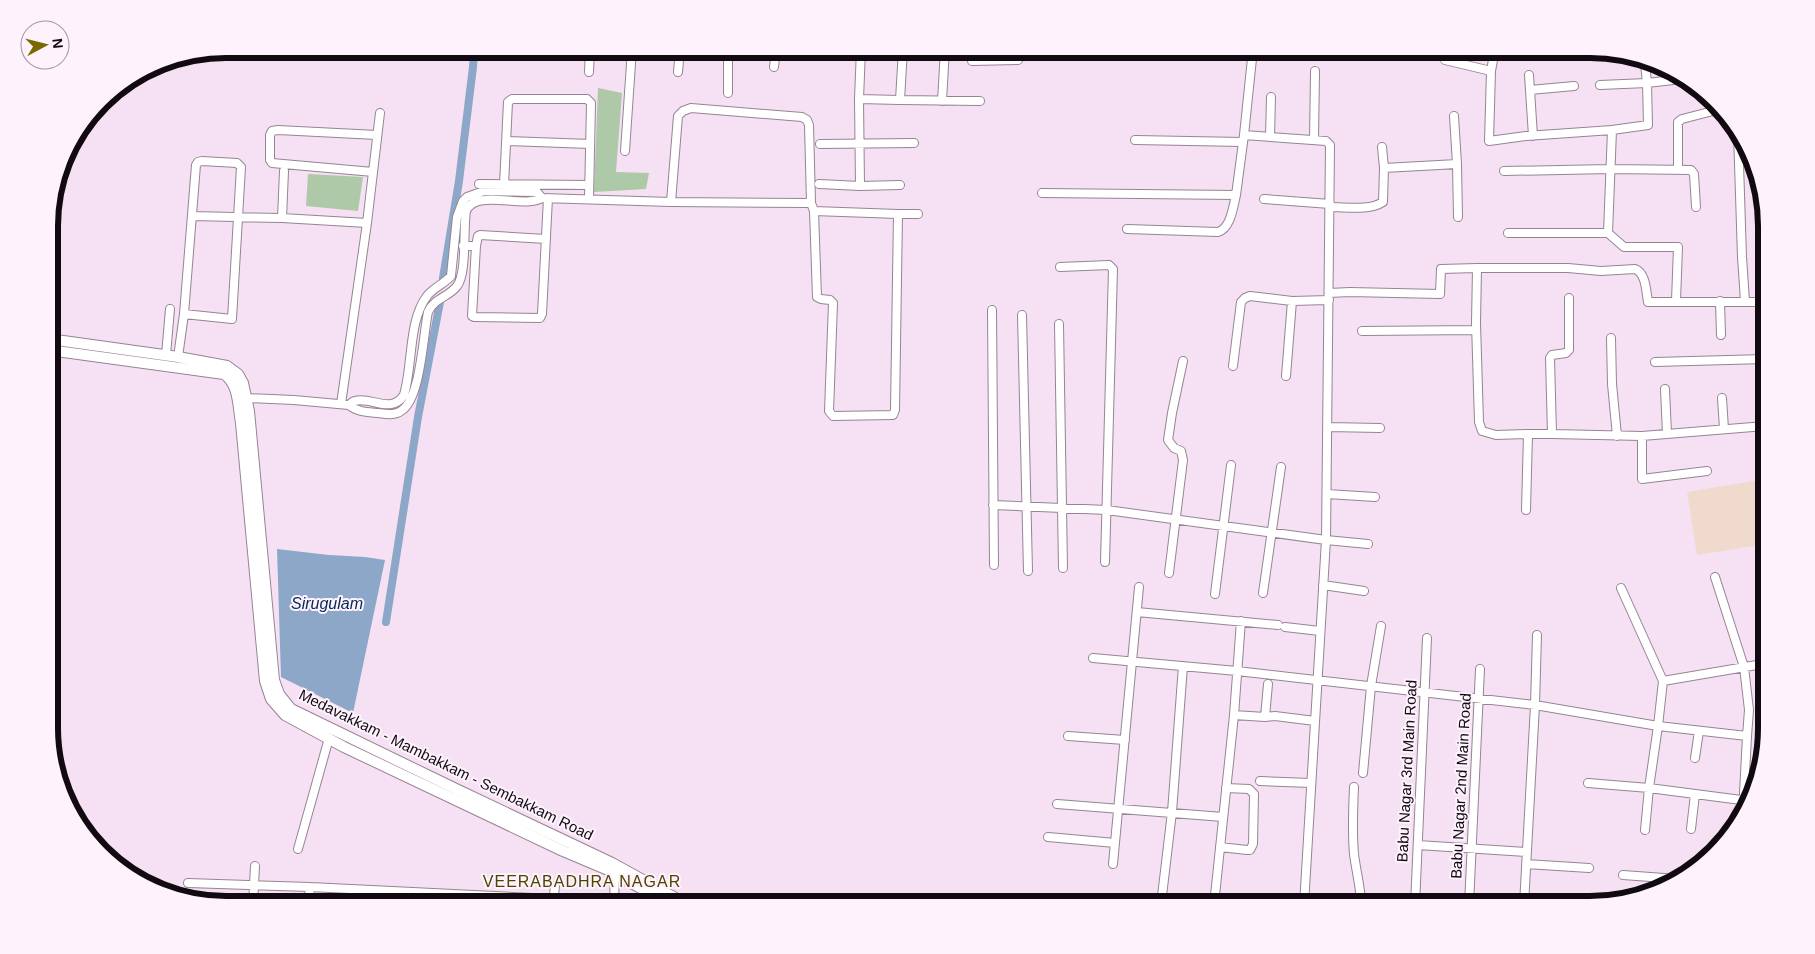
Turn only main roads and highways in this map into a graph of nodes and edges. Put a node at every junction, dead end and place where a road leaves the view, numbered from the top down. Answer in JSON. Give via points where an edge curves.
{"nodes":[{"id":1,"x":58,"y":340,"type":"edge"},
{"id":2,"x":58,"y":351,"type":"edge"},
{"id":3,"x":615,"y":869,"type":"junction"},
{"id":4,"x":657,"y":896,"type":"edge"},
{"id":5,"x":670,"y":896,"type":"edge"}],
"edges":[{"from":1,"to":3,"type":"main road","name":"Medavakkam - Mambakkam - Sembakkam Road","via":[[227,366],[238,374],[243,383],[249,416],[274,680],[290,709]]},
{"from":2,"to":3,"type":"main road","name":"Medavakkam - Mambakkam - Sembakkam Road","via":[[224,374],[232,379],[242,423],[265,681],[271,698],[285,715],[554,847]]},
{"from":3,"to":4,"type":"main road","name":"Medavakkam - Mambakkam - Sembakkam Road"},
{"from":3,"to":5,"type":"main road","name":"Medavakkam - Mambakkam - Sembakkam Road"}]}
